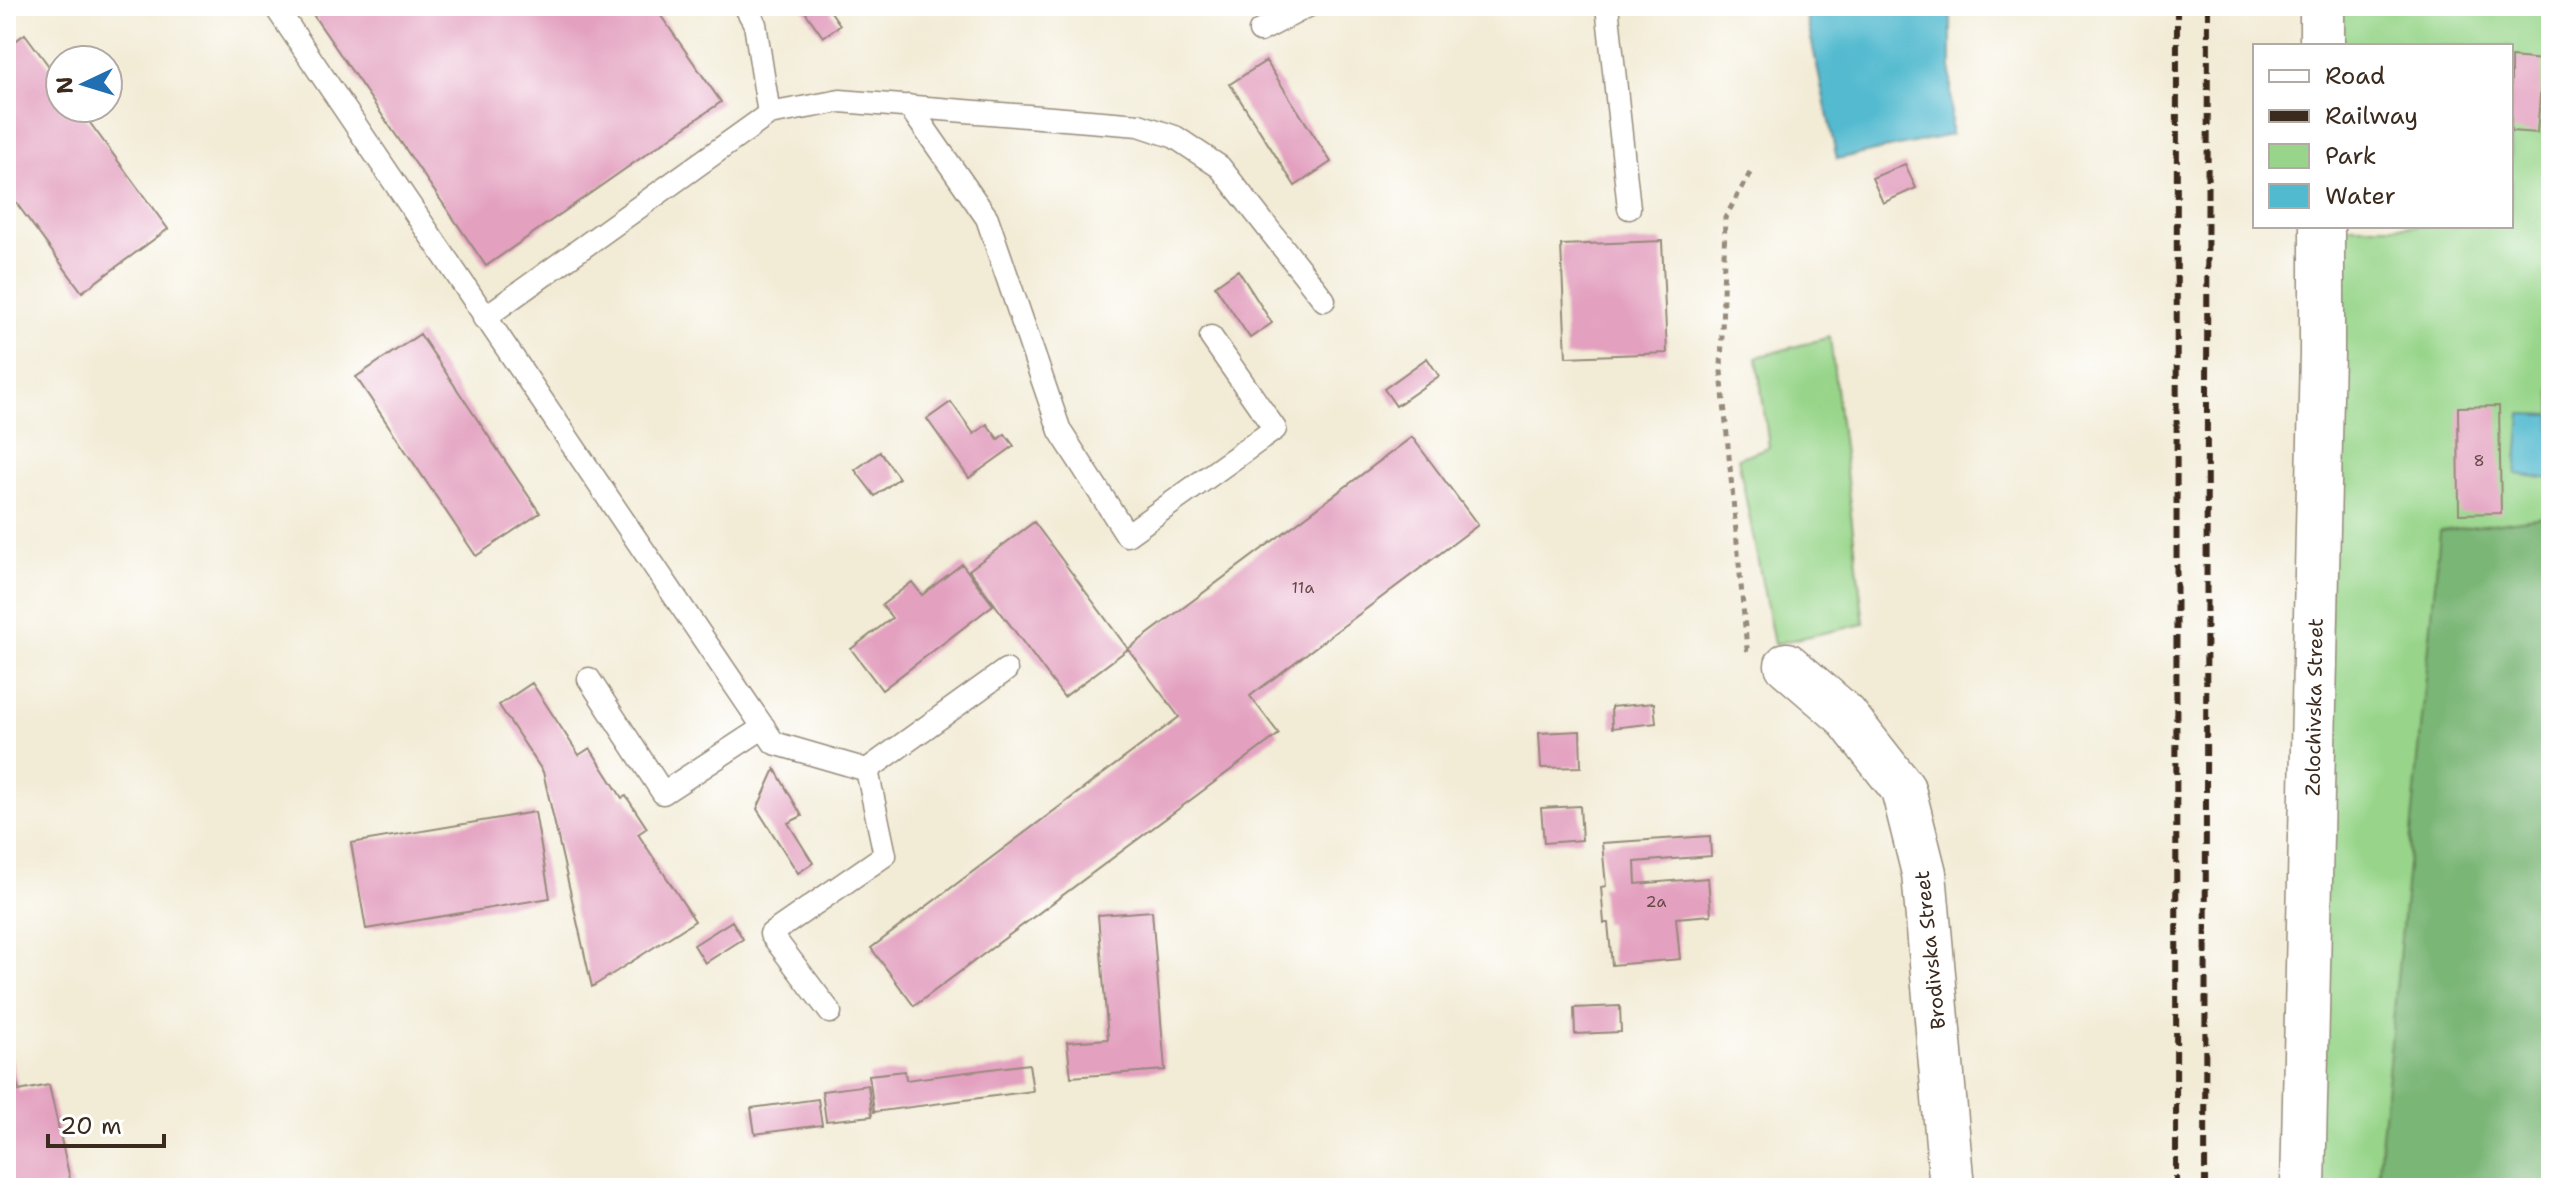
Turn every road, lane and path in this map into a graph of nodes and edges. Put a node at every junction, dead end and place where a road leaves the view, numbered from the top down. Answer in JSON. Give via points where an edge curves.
{"nodes":[{"id":1,"x":275,"y":6,"type":"edge"},
{"id":2,"x":745,"y":6,"type":"edge"},
{"id":3,"x":1308,"y":6,"type":"edge"},
{"id":4,"x":1607,"y":6,"type":"edge"},
{"id":5,"x":2322,"y":6,"type":"edge"},
{"id":6,"x":1260,"y":31,"type":"dead end"},
{"id":7,"x":2322,"y":44,"type":"edge"},
{"id":8,"x":909,"y":106,"type":"junction"},
{"id":9,"x":769,"y":114,"type":"junction"},
{"id":10,"x":1750,"y":173,"type":"dead end"},
{"id":11,"x":1629,"y":208,"type":"dead end"},
{"id":12,"x":2322,"y":228,"type":"edge"},
{"id":13,"x":1324,"y":300,"type":"dead end"},
{"id":14,"x":484,"y":318,"type":"junction"},
{"id":15,"x":1211,"y":337,"type":"dead end"},
{"id":16,"x":1787,"y":665,"type":"joint"},
{"id":17,"x":1006,"y":670,"type":"dead end"},
{"id":18,"x":589,"y":679,"type":"dead end"},
{"id":19,"x":764,"y":727,"type":"junction"},
{"id":20,"x":867,"y":770,"type":"junction"},
{"id":21,"x":830,"y":1012,"type":"dead end"},
{"id":22,"x":1952,"y":1188,"type":"edge"},
{"id":23,"x":2303,"y":1188,"type":"edge"}],
"edges":[{"from":1,"to":14,"type":"lane"},
{"from":2,"to":9,"type":"lane","via":[[755,24]]},
{"from":3,"to":6,"type":"lane"},
{"from":4,"to":11,"type":"lane"},
{"from":5,"to":7,"type":"street"},
{"from":8,"to":9,"type":"lane","via":[[840,101]]},
{"from":8,"to":13,"type":"lane","via":[[1139,125],[1175,137],[1220,167]]},
{"from":8,"to":15,"type":"lane","via":[[987,218],[1060,431],[1127,535],[1275,429]]},
{"from":9,"to":14,"type":"lane"},
{"from":10,"to":16,"type":"path","via":[[1725,218],[1721,371],[1747,649]]},
{"from":12,"to":23,"type":"street","name":"Zolochivska Street"},
{"from":14,"to":19,"type":"lane"},
{"from":16,"to":22,"type":"street","name":"Brodivska Street","via":[[1845,715],[1903,789],[1924,873]]},
{"from":17,"to":20,"type":"lane"},
{"from":18,"to":19,"type":"lane","via":[[663,793]]},
{"from":19,"to":20,"type":"lane","via":[[774,743]]},
{"from":20,"to":21,"type":"lane","via":[[885,855],[771,934]]}]}
